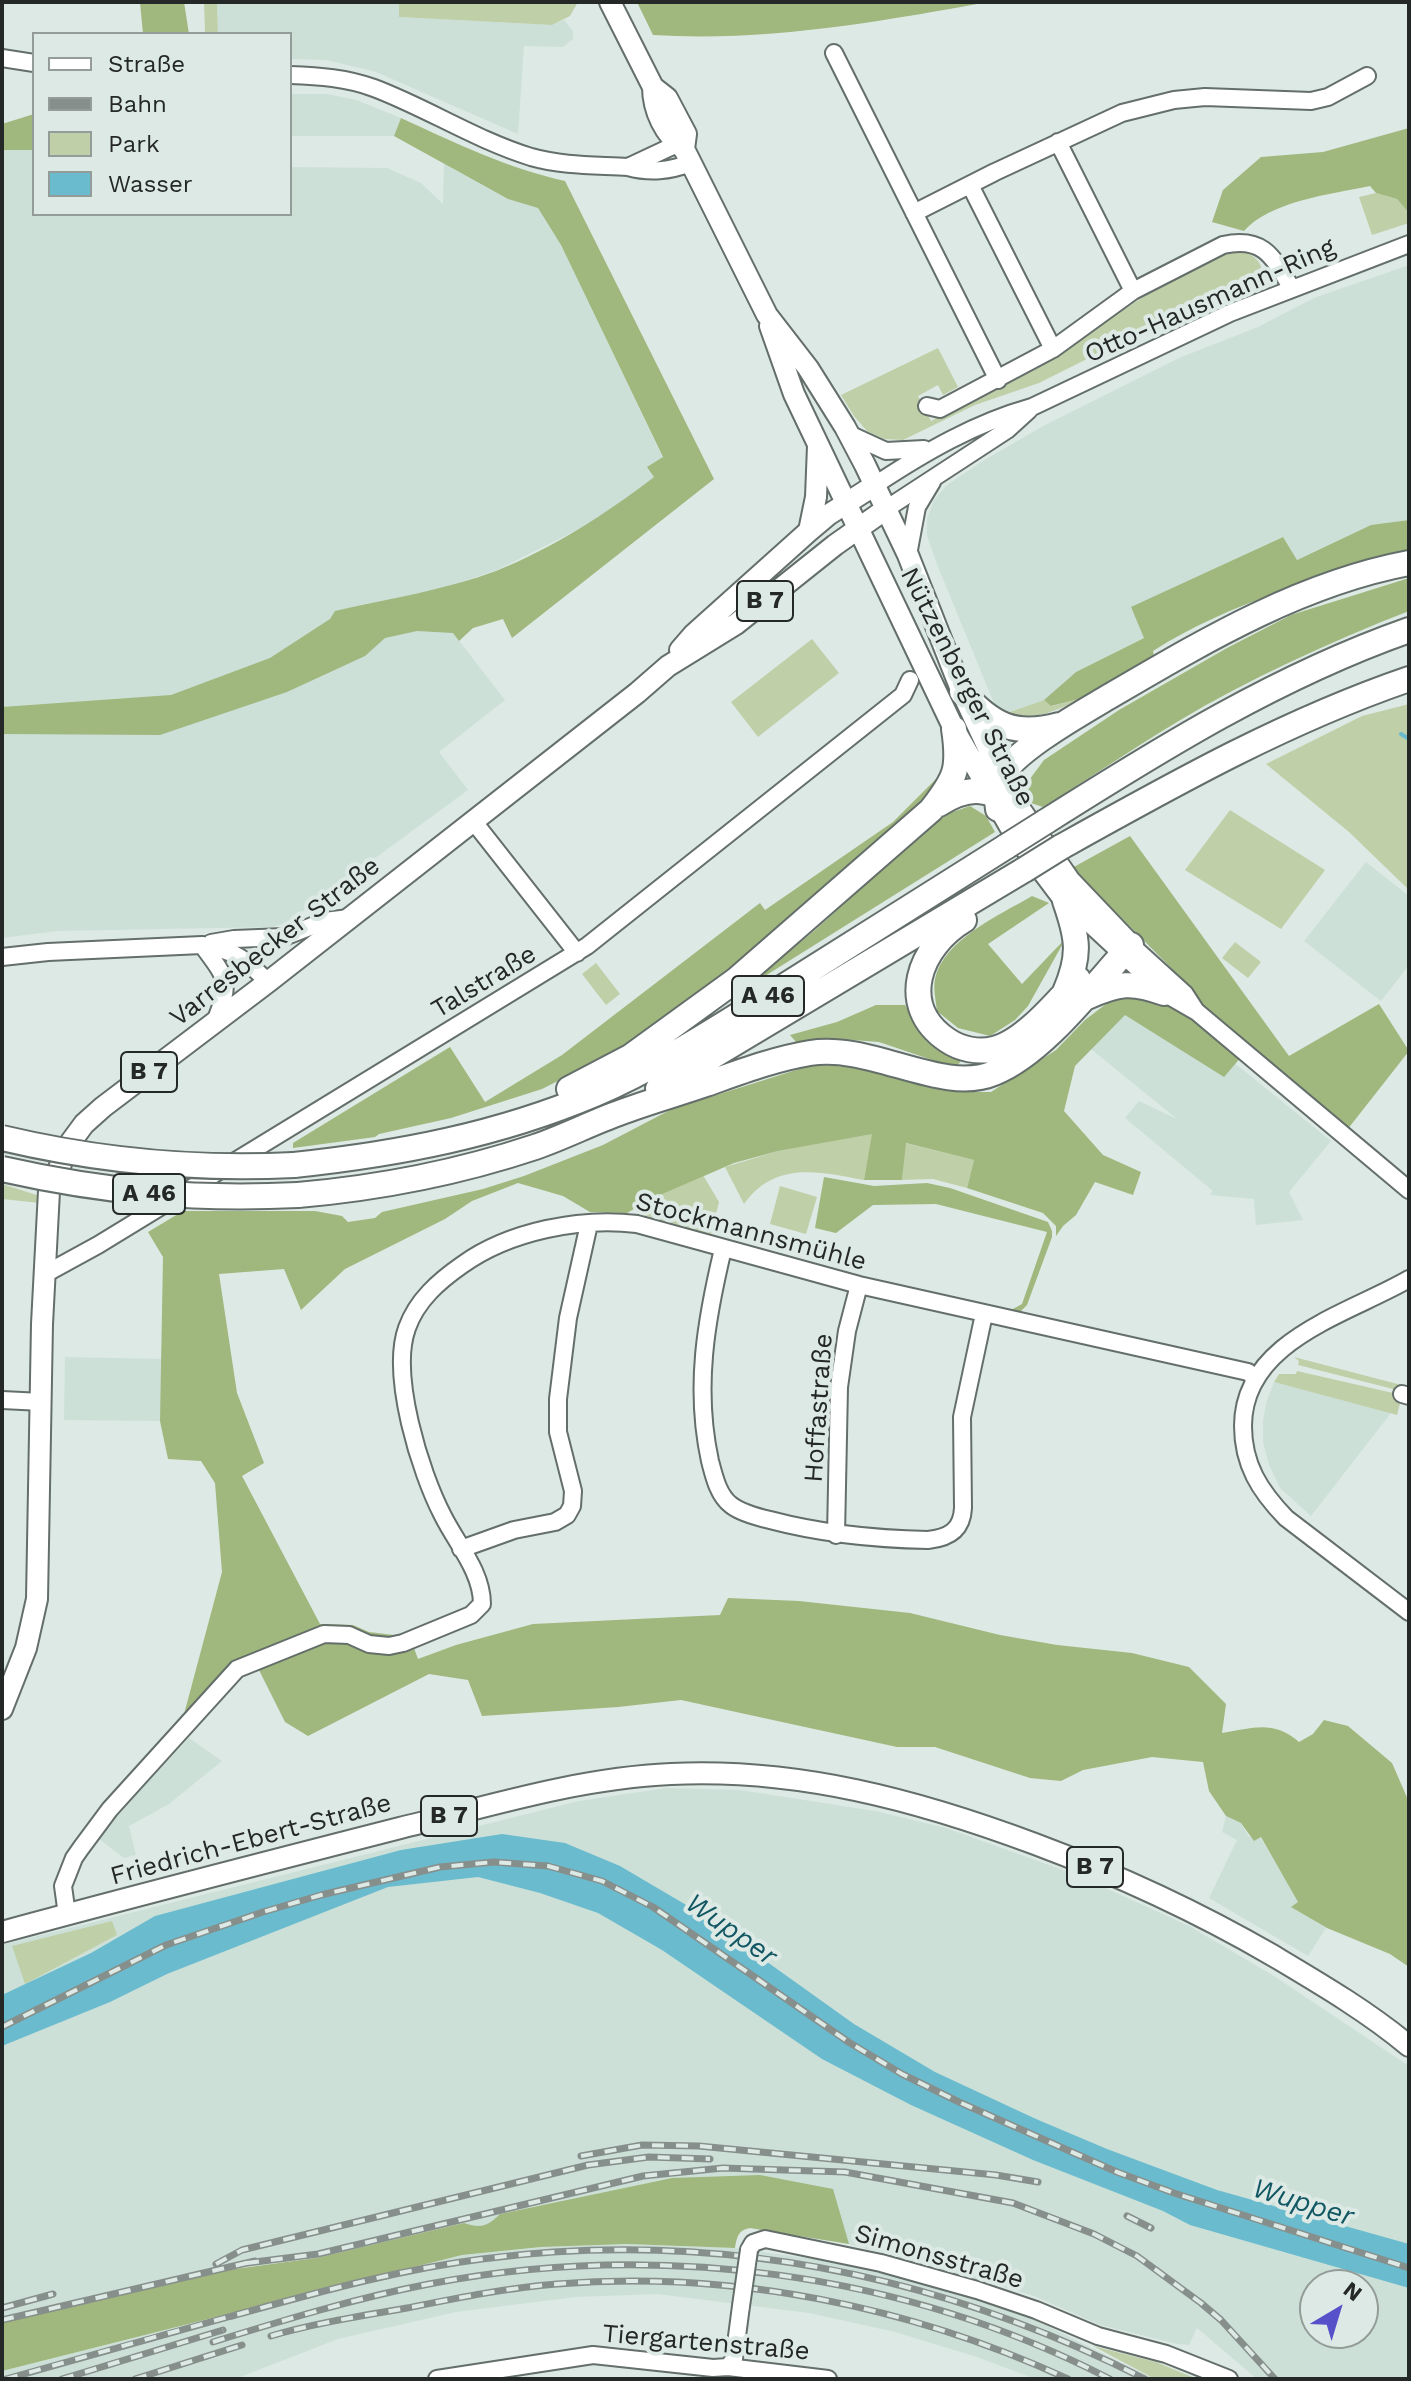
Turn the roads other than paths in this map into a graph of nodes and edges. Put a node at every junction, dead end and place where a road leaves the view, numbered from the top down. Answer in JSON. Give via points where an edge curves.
{"nodes":[{"id":1,"x":610,"y":2,"type":"edge"},
{"id":2,"x":834,"y":53,"type":"dead end"},
{"id":3,"x":2,"y":58,"type":"edge"},
{"id":4,"x":32,"y":63,"type":"edge"},
{"id":5,"x":292,"y":75,"type":"edge"},
{"id":6,"x":1367,"y":76,"type":"dead end"},
{"id":7,"x":1058,"y":142,"type":"junction"},
{"id":8,"x":684,"y":152,"type":"junction"},
{"id":9,"x":628,"y":167,"type":"junction"},
{"id":10,"x":970,"y":185,"type":"junction"},
{"id":11,"x":914,"y":213,"type":"junction"},
{"id":12,"x":1409,"y":244,"type":"edge"},
{"id":13,"x":1292,"y":289,"type":"junction"},
{"id":14,"x":1133,"y":291,"type":"junction"},
{"id":15,"x":767,"y":315,"type":"junction"},
{"id":16,"x":1053,"y":349,"type":"junction"},
{"id":17,"x":998,"y":380,"type":"junction"},
{"id":18,"x":927,"y":406,"type":"dead end"},
{"id":19,"x":1032,"y":407,"type":"junction"},
{"id":20,"x":849,"y":434,"type":"junction"},
{"id":21,"x":818,"y":446,"type":"junction"},
{"id":22,"x":933,"y":447,"type":"junction"},
{"id":23,"x":941,"y":470,"type":"junction"},
{"id":24,"x":875,"y":485,"type":"junction"},
{"id":25,"x":846,"y":503,"type":"junction"},
{"id":26,"x":886,"y":509,"type":"junction"},
{"id":27,"x":857,"y":528,"type":"junction"},
{"id":28,"x":809,"y":531,"type":"junction"},
{"id":29,"x":908,"y":555,"type":"junction"},
{"id":30,"x":1409,"y":563,"type":"edge"},
{"id":31,"x":1409,"y":630,"type":"edge"},
{"id":32,"x":668,"y":666,"type":"junction"},
{"id":33,"x":1409,"y":679,"type":"edge"},
{"id":34,"x":910,"y":680,"type":"dead end"},
{"id":35,"x":962,"y":692,"type":"junction"},
{"id":36,"x":1065,"y":723,"type":"junction"},
{"id":37,"x":954,"y":729,"type":"junction"},
{"id":38,"x":999,"y":795,"type":"junction"},
{"id":39,"x":931,"y":810,"type":"junction"},
{"id":40,"x":474,"y":822,"type":"junction"},
{"id":41,"x":1028,"y":875,"type":"junction"},
{"id":42,"x":1065,"y":901,"type":"junction"},
{"id":43,"x":349,"y":918,"type":"junction"},
{"id":44,"x":202,"y":945,"type":"junction"},
{"id":45,"x":1121,"y":946,"type":"junction"},
{"id":46,"x":577,"y":953,"type":"junction"},
{"id":47,"x":2,"y":957,"type":"edge"},
{"id":48,"x":268,"y":982,"type":"junction"},
{"id":49,"x":1164,"y":993,"type":"junction"},
{"id":50,"x":1072,"y":997,"type":"junction"},
{"id":51,"x":1197,"y":1012,"type":"junction"},
{"id":52,"x":215,"y":1022,"type":"junction"},
{"id":53,"x":618,"y":1113,"type":"junction"},
{"id":54,"x":2,"y":1138,"type":"edge"},
{"id":55,"x":399,"y":1152,"type":"junction"},
{"id":56,"x":2,"y":1169,"type":"edge"},
{"id":57,"x":1409,"y":1190,"type":"edge"},
{"id":58,"x":589,"y":1224,"type":"junction"},
{"id":59,"x":723,"y":1249,"type":"junction"},
{"id":60,"x":45,"y":1274,"type":"junction"},
{"id":61,"x":1409,"y":1279,"type":"edge"},
{"id":62,"x":859,"y":1285,"type":"junction"},
{"id":63,"x":984,"y":1314,"type":"junction"},
{"id":64,"x":1256,"y":1379,"type":"junction"},
{"id":65,"x":2,"y":1400,"type":"edge"},
{"id":66,"x":42,"y":1402,"type":"junction"},
{"id":67,"x":836,"y":1535,"type":"junction"},
{"id":68,"x":461,"y":1549,"type":"junction"},
{"id":69,"x":1409,"y":1612,"type":"edge"},
{"id":70,"x":2,"y":1709,"type":"edge"},
{"id":71,"x":67,"y":1915,"type":"junction"},
{"id":72,"x":2,"y":1932,"type":"edge"},
{"id":73,"x":1409,"y":2046,"type":"edge"},
{"id":74,"x":728,"y":2367,"type":"junction"},
{"id":75,"x":437,"y":2379,"type":"edge"},
{"id":76,"x":828,"y":2379,"type":"edge"},
{"id":77,"x":1229,"y":2379,"type":"edge"}],
"edges":[{"from":1,"to":8,"type":"main road","via":[[653,87],[667,98],[686,134]]},
{"from":2,"to":11,"type":"street"},
{"from":3,"to":4,"type":"street"},
{"from":5,"to":9,"type":"street","via":[[372,88],[531,157]]},
{"from":6,"to":7,"type":"street","via":[[1311,101],[1174,100],[1122,113]]},
{"from":7,"to":10,"type":"street"},
{"from":7,"to":14,"type":"street"},
{"from":8,"to":9,"type":"street"},
{"from":8,"to":9,"type":"street","via":[[669,170]]},
{"from":8,"to":15,"type":"main road"},
{"from":10,"to":11,"type":"street"},
{"from":10,"to":16,"type":"street"},
{"from":11,"to":17,"type":"street"},
{"from":12,"to":13,"type":"street","name":"Otto-Hausmann-Ring"},
{"from":13,"to":14,"type":"street","via":[[1268,253],[1239,242]]},
{"from":13,"to":19,"type":"street","name":"Otto-Hausmann-Ring"},
{"from":14,"to":16,"type":"street"},
{"from":15,"to":20,"type":"main road","name":"Nützenberger Straße"},
{"from":15,"to":21,"type":"main road","name":"Nützenberger Straße"},
{"from":16,"to":17,"type":"street"},
{"from":17,"to":18,"type":"street","via":[[940,409]]},
{"from":19,"to":22,"type":"street","name":"Otto-Hausmann-Ring"},
{"from":19,"to":23,"type":"street","name":"Otto-Hausmann-Ring","via":[[1007,430]]},
{"from":20,"to":22,"type":"street","via":[[886,451]]},
{"from":20,"to":24,"type":"main road","name":"Nützenberger Straße"},
{"from":21,"to":25,"type":"main road","name":"Nützenberger Straße"},
{"from":21,"to":28,"type":"main road"},
{"from":22,"to":24,"type":"street","name":"Otto-Hausmann-Ring"},
{"from":23,"to":26,"type":"street","name":"Otto-Hausmann-Ring"},
{"from":23,"to":29,"type":"street","via":[[921,497]]},
{"from":24,"to":25,"type":"main road","number":"B 7"},
{"from":24,"to":26,"type":"main road","name":"Nützenberger Straße"},
{"from":25,"to":27,"type":"main road","name":"Nützenberger Straße"},
{"from":25,"to":28,"type":"main road","name":"Varresbecker Straße","number":"B 7"},
{"from":26,"to":27,"type":"main road","number":"B 7"},
{"from":26,"to":29,"type":"main road","name":"Nützenberger Straße"},
{"from":27,"to":32,"type":"main road","name":"Varresbecker Straße","number":"B 7","via":[[736,624]]},
{"from":27,"to":37,"type":"main road","name":"Nützenberger Straße"},
{"from":28,"to":32,"type":"main road","name":"Varresbecker Straße","number":"B 7","via":[[693,635]]},
{"from":29,"to":35,"type":"main road","name":"Nützenberger Straße"},
{"from":30,"to":36,"type":"highway","via":[[1311,592],[1233,626]]},
{"from":31,"to":55,"type":"highway","number":"A 46","bridge":true,"via":[[1241,703],[636,1075],[494,1130]]},
{"from":32,"to":40,"type":"main road","name":"Varresbecker Straße","number":"B 7"},
{"from":33,"to":41,"type":"highway","via":[[1253,743],[1149,799],[1125,822]]},
{"from":34,"to":46,"type":"street","name":"Talstraße","via":[[903,695]]},
{"from":35,"to":36,"type":"highway","via":[[979,711],[1005,726],[1036,731]]},
{"from":35,"to":38,"type":"main road","name":"Nützenberger Straße"},
{"from":36,"to":38,"type":"highway","via":[[1016,760]]},
{"from":37,"to":38,"type":"main road","name":"Nützenberger Straße"},
{"from":37,"to":39,"type":"highway","via":[[956,770]]},
{"from":38,"to":39,"type":"highway","via":[[959,792]]},
{"from":38,"to":42,"type":"main road","name":"Nützenberger Straße","via":[[1026,852]]},
{"from":38,"to":45,"type":"main road","name":"Nützenberger Straße"},
{"from":39,"to":55,"type":"highway","via":[[748,970],[630,1057],[547,1100]]},
{"from":40,"to":43,"type":"main road","name":"Varresbecker Straße","number":"B 7"},
{"from":40,"to":46,"type":"street"},
{"from":41,"to":50,"type":"highway","via":[[944,935],[922,967],[921,1010],[951,1043],[965,1049],[994,1049]]},
{"from":41,"to":53,"type":"highway","number":"A 46"},
{"from":42,"to":45,"type":"street","name":"Nützenberger Straße"},
{"from":42,"to":50,"type":"highway","via":[[1078,951]]},
{"from":43,"to":44,"type":"street","via":[[284,937]]},
{"from":43,"to":48,"type":"main road","name":"Varresbecker Straße","number":"B 7"},
{"from":44,"to":47,"type":"street"},
{"from":44,"to":48,"type":"street","via":[[227,949]]},
{"from":44,"to":52,"type":"street","via":[[226,985]]},
{"from":45,"to":49,"type":"street","name":"Nützenberger Straße"},
{"from":45,"to":50,"type":"highway"},
{"from":45,"to":51,"type":"street","name":"Nützenberger Straße","via":[[1185,994]]},
{"from":46,"to":60,"type":"street","name":"Talstraße"},
{"from":48,"to":52,"type":"main road","name":"Varresbecker Straße","number":"B 7"},
{"from":49,"to":50,"type":"highway","via":[[1127,984]]},
{"from":49,"to":51,"type":"street","name":"Nützenberger Straße"},
{"from":50,"to":53,"type":"highway","via":[[1046,1037],[994,1074],[945,1077],[864,1054],[813,1052]]},
{"from":51,"to":57,"type":"street","name":"Nützenberger Straße"},
{"from":52,"to":60,"type":"main road","name":"Varresbecker Straße","number":"B 7","via":[[103,1107],[70,1143],[49,1191]]},
{"from":53,"to":56,"type":"highway","number":"A 46","bridge":true,"via":[[534,1147],[451,1172],[298,1195],[131,1193]]},
{"from":54,"to":55,"type":"highway","number":"A 46","bridge":true,"via":[[137,1163],[240,1168]]},
{"from":58,"to":59,"type":"street","name":"Stockmannsmühle","via":[[637,1224]]},
{"from":58,"to":68,"type":"street","via":[[568,1318],[558,1399],[558,1432],[572,1506],[555,1522]]},
{"from":58,"to":68,"type":"street","name":"Stockmannsmühle","via":[[523,1236],[468,1260],[431,1289],[407,1328],[401,1357],[413,1434],[436,1501]]},
{"from":59,"to":62,"type":"street","name":"Stockmannsmühle"},
{"from":59,"to":67,"type":"street","via":[[705,1331],[702,1379],[713,1473],[728,1503],[739,1510]]},
{"from":60,"to":66,"type":"main road","name":"Varresbecker Straße","number":"B 7"},
{"from":61,"to":64,"type":"street","via":[[1294,1340]]},
{"from":62,"to":63,"type":"street","name":"Stockmannsmühle"},
{"from":62,"to":67,"type":"street","name":"Hoffastraße","via":[[839,1387]]},
{"from":63,"to":64,"type":"street","name":"Stockmannsmühle","via":[[1248,1372]]},
{"from":63,"to":67,"type":"street","via":[[962,1417],[963,1520],[942,1539]]},
{"from":64,"to":69,"type":"street","via":[[1243,1421],[1255,1481],[1286,1518]]},
{"from":65,"to":66,"type":"street"},
{"from":66,"to":70,"type":"main road","name":"Varresbecker Straße","number":"B 7","via":[[37,1599],[26,1648]]},
{"from":68,"to":71,"type":"street","name":"Stockmannsmühle","via":[[482,1590],[482,1604],[471,1615],[389,1646],[324,1634],[237,1669],[81,1848],[63,1886]]},
{"from":71,"to":72,"type":"main road","name":"Friedrich-Ebert-Straße","number":"B 7"},
{"from":71,"to":73,"type":"main road","name":"Friedrich-Ebert-Straße","number":"B 7","via":[[555,1790],[667,1774],[799,1779],[952,1814],[1126,1880],[1247,1941],[1335,1993]]},
{"from":74,"to":75,"type":"street","name":"Tiergartenstraße","via":[[593,2355]]},
{"from":74,"to":76,"type":"street","name":"Tiergartenstraße"},
{"from":74,"to":77,"type":"street","name":"Simonsstraße","bridge":true,"via":[[734,2359],[749,2250],[765,2239],[928,2275]]}]}
